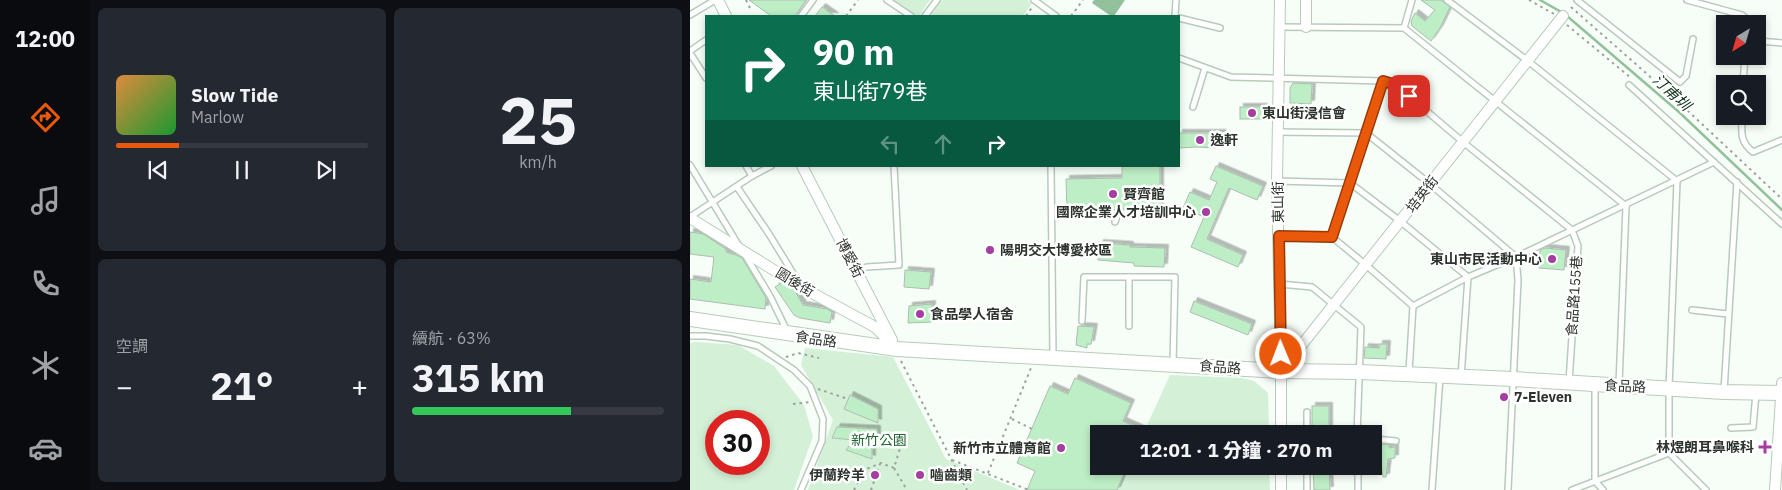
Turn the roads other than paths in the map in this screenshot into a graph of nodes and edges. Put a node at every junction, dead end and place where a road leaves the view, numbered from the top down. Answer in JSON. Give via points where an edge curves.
{"nodes":[{"id":1,"x":717,"y":0,"type":"edge"},
{"id":2,"x":813,"y":0,"type":"edge"},
{"id":3,"x":887,"y":0,"type":"edge"},
{"id":4,"x":937,"y":0,"type":"edge"},
{"id":5,"x":1176,"y":0,"type":"edge"},
{"id":6,"x":1280,"y":0,"type":"edge"},
{"id":7,"x":1306,"y":0,"type":"edge"},
{"id":8,"x":1412,"y":0,"type":"edge"},
{"id":9,"x":1448,"y":0,"type":"edge"},
{"id":10,"x":1577,"y":0,"type":"edge"},
{"id":11,"x":1687,"y":0,"type":"edge"},
{"id":12,"x":1035,"y":1,"type":"edge"},
{"id":13,"x":1698,"y":2,"type":"edge"},
{"id":14,"x":690,"y":15,"type":"edge"},
{"id":15,"x":725,"y":15,"type":"edge"},
{"id":16,"x":802,"y":15,"type":"edge"},
{"id":17,"x":910,"y":15,"type":"edge"},
{"id":18,"x":926,"y":15,"type":"edge"},
{"id":19,"x":1055,"y":15,"type":"edge"},
{"id":20,"x":1177,"y":15,"type":"edge"},
{"id":21,"x":1742,"y":15,"type":"edge"},
{"id":22,"x":1180,"y":18,"type":"edge"},
{"id":23,"x":1562,"y":18,"type":"road end"},
{"id":24,"x":1280,"y":27,"type":"junction"},
{"id":25,"x":1306,"y":27,"type":"junction"},
{"id":26,"x":1220,"y":28,"type":"dead end"},
{"id":27,"x":1404,"y":28,"type":"junction"},
{"id":28,"x":1693,"y":39,"type":"dead end"},
{"id":29,"x":705,"y":41,"type":"edge"},
{"id":30,"x":1766,"y":42,"type":"edge"},
{"id":31,"x":1782,"y":43,"type":"edge"},
{"id":32,"x":690,"y":52,"type":"edge"},
{"id":33,"x":1180,"y":58,"type":"edge"},
{"id":34,"x":1528,"y":61,"type":"junction"},
{"id":35,"x":1205,"y":68,"type":"junction"},
{"id":36,"x":705,"y":76,"type":"edge"},
{"id":37,"x":1278,"y":77,"type":"junction"},
{"id":38,"x":1383,"y":81,"type":"junction"},
{"id":39,"x":1629,"y":85,"type":"dead end"},
{"id":40,"x":1496,"y":101,"type":"junction"},
{"id":41,"x":1193,"y":107,"type":"dead end"},
{"id":42,"x":1742,"y":125,"type":"edge"},
{"id":43,"x":1277,"y":132,"type":"junction"},
{"id":44,"x":1366,"y":133,"type":"junction"},
{"id":45,"x":1782,"y":140,"type":"edge"},
{"id":46,"x":1463,"y":142,"type":"junction"},
{"id":47,"x":1714,"y":162,"type":"junction"},
{"id":48,"x":690,"y":165,"type":"edge"},
{"id":49,"x":747,"y":167,"type":"edge"},
{"id":50,"x":769,"y":167,"type":"edge"},
{"id":51,"x":803,"y":167,"type":"edge"},
{"id":52,"x":894,"y":167,"type":"edge"},
{"id":53,"x":1051,"y":167,"type":"edge"},
{"id":54,"x":752,"y":176,"type":"junction"},
{"id":55,"x":1277,"y":181,"type":"junction"},
{"id":56,"x":1677,"y":181,"type":"junction"},
{"id":57,"x":1737,"y":182,"type":"junction"},
{"id":58,"x":1350,"y":183,"type":"junction"},
{"id":59,"x":1430,"y":184,"type":"junction"},
{"id":60,"x":737,"y":187,"type":"junction"},
{"id":61,"x":713,"y":202,"type":"junction"},
{"id":62,"x":1626,"y":206,"type":"junction"},
{"id":63,"x":1154,"y":214,"type":"dead end"},
{"id":64,"x":690,"y":218,"type":"edge"},
{"id":65,"x":1400,"y":221,"type":"junction"},
{"id":66,"x":1116,"y":222,"type":"dead end"},
{"id":67,"x":1782,"y":224,"type":"edge"},
{"id":68,"x":1572,"y":230,"type":"junction"},
{"id":69,"x":1279,"y":236,"type":"junction"},
{"id":70,"x":1332,"y":237,"type":"junction"},
{"id":71,"x":742,"y":249,"type":"junction"},
{"id":72,"x":1516,"y":257,"type":"junction"},
{"id":73,"x":1366,"y":264,"type":"junction"},
{"id":74,"x":856,"y":270,"type":"junction"},
{"id":75,"x":1129,"y":277,"type":"junction"},
{"id":76,"x":1468,"y":277,"type":"junction"},
{"id":77,"x":1280,"y":284,"type":"junction"},
{"id":78,"x":801,"y":287,"type":"junction"},
{"id":79,"x":1334,"y":305,"type":"junction"},
{"id":80,"x":1413,"y":306,"type":"junction"},
{"id":81,"x":1692,"y":310,"type":"dead end"},
{"id":82,"x":1728,"y":314,"type":"junction"},
{"id":83,"x":690,"y":320,"type":"edge"},
{"id":84,"x":1082,"y":321,"type":"dead end"},
{"id":85,"x":1129,"y":326,"type":"dead end"},
{"id":86,"x":789,"y":335,"type":"junction"},
{"id":87,"x":690,"y":336,"type":"edge"},
{"id":88,"x":897,"y":350,"type":"junction"},
{"id":89,"x":1053,"y":358,"type":"junction"},
{"id":90,"x":1173,"y":364,"type":"junction"},
{"id":91,"x":1282,"y":371,"type":"junction"},
{"id":92,"x":1360,"y":372,"type":"junction"},
{"id":93,"x":1409,"y":374,"type":"junction"},
{"id":94,"x":1440,"y":377,"type":"junction"},
{"id":95,"x":1461,"y":377,"type":"junction"},
{"id":96,"x":1513,"y":379,"type":"junction"},
{"id":97,"x":1569,"y":383,"type":"junction"},
{"id":98,"x":1595,"y":384,"type":"junction"},
{"id":99,"x":1619,"y":386,"type":"junction"},
{"id":100,"x":1669,"y":388,"type":"junction"},
{"id":101,"x":1782,"y":390,"type":"edge"},
{"id":102,"x":1724,"y":392,"type":"junction"},
{"id":103,"x":1756,"y":393,"type":"junction"},
{"id":104,"x":1307,"y":412,"type":"dead end"},
{"id":105,"x":1281,"y":425,"type":"edge"},
{"id":106,"x":1307,"y":425,"type":"edge"},
{"id":107,"x":1357,"y":425,"type":"edge"},
{"id":108,"x":1731,"y":428,"type":"dead end"},
{"id":109,"x":1382,"y":439,"type":"edge"},
{"id":110,"x":1396,"y":440,"type":"dead end"},
{"id":111,"x":1669,"y":454,"type":"junction"},
{"id":112,"x":1281,"y":475,"type":"edge"},
{"id":113,"x":1307,"y":475,"type":"edge"},
{"id":114,"x":1358,"y":475,"type":"edge"},
{"id":115,"x":1595,"y":481,"type":"junction"},
{"id":116,"x":801,"y":490,"type":"edge"},
{"id":117,"x":1281,"y":490,"type":"edge"},
{"id":118,"x":1307,"y":490,"type":"edge"},
{"id":119,"x":1358,"y":490,"type":"edge"},
{"id":120,"x":1432,"y":490,"type":"edge"},
{"id":121,"x":1508,"y":490,"type":"edge"},
{"id":122,"x":1572,"y":490,"type":"edge"},
{"id":123,"x":1603,"y":490,"type":"edge"},
{"id":124,"x":1706,"y":490,"type":"edge"},
{"id":125,"x":1775,"y":490,"type":"edge"}],
"edges":[{"from":1,"to":14,"type":"lane"},
{"from":1,"to":15,"type":"street"},
{"from":2,"to":16,"type":"lane"},
{"from":3,"to":17,"type":"lane"},
{"from":4,"to":18,"type":"lane"},
{"from":5,"to":20,"type":"lane"},
{"from":6,"to":24,"type":"street","name":"東山街"},
{"from":7,"to":25,"type":"street"},
{"from":8,"to":27,"type":"lane"},
{"from":9,"to":34,"type":"lane"},
{"from":10,"to":28,"type":"lane","via":[[1680,82],[1686,76]]},
{"from":11,"to":13,"type":"lane"},
{"from":12,"to":19,"type":"lane"},
{"from":13,"to":21,"type":"lane"},
{"from":22,"to":26,"type":"lane"},
{"from":23,"to":34,"type":"street","name":"培英街"},
{"from":24,"to":25,"type":"lane"},
{"from":24,"to":37,"type":"street","name":"東山街"},
{"from":25,"to":27,"type":"lane"},
{"from":27,"to":40,"type":"lane"},
{"from":29,"to":32,"type":"lane"},
{"from":30,"to":31,"type":"lane"},
{"from":32,"to":36,"type":"lane"},
{"from":33,"to":35,"type":"lane"},
{"from":34,"to":40,"type":"street","name":"培英街"},
{"from":34,"to":56,"type":"lane"},
{"from":35,"to":37,"type":"lane","via":[[1231,77]]},
{"from":35,"to":41,"type":"lane"},
{"from":37,"to":38,"type":"lane"},
{"from":37,"to":43,"type":"street","name":"東山街"},
{"from":38,"to":44,"type":"lane"},
{"from":38,"to":46,"type":"lane","via":[[1396,85]]},
{"from":39,"to":47,"type":"lane"},
{"from":40,"to":46,"type":"street","name":"培英街"},
{"from":40,"to":62,"type":"lane"},
{"from":42,"to":45,"type":"lane","via":[[1742,138],[1753,152]]},
{"from":43,"to":44,"type":"lane"},
{"from":43,"to":55,"type":"street","name":"東山街"},
{"from":44,"to":58,"type":"lane"},
{"from":44,"to":59,"type":"lane"},
{"from":46,"to":59,"type":"street","name":"培英街"},
{"from":46,"to":68,"type":"lane"},
{"from":47,"to":56,"type":"lane"},
{"from":47,"to":57,"type":"lane"},
{"from":48,"to":61,"type":"lane"},
{"from":49,"to":54,"type":"lane"},
{"from":50,"to":54,"type":"lane"},
{"from":51,"to":74,"type":"street","name":"博愛街"},
{"from":52,"to":74,"type":"lane","via":[[898,265]]},
{"from":53,"to":89,"type":"lane"},
{"from":54,"to":60,"type":"lane"},
{"from":55,"to":58,"type":"lane"},
{"from":55,"to":69,"type":"street","name":"東山街"},
{"from":56,"to":62,"type":"lane"},
{"from":56,"to":100,"type":"lane"},
{"from":57,"to":67,"type":"lane"},
{"from":57,"to":82,"type":"lane"},
{"from":58,"to":65,"type":"lane"},
{"from":58,"to":70,"type":"lane"},
{"from":59,"to":65,"type":"street","name":"培英街"},
{"from":59,"to":72,"type":"lane"},
{"from":60,"to":61,"type":"lane"},
{"from":60,"to":78,"type":"lane"},
{"from":61,"to":64,"type":"lane"},
{"from":61,"to":71,"type":"lane"},
{"from":62,"to":68,"type":"lane"},
{"from":62,"to":99,"type":"lane"},
{"from":63,"to":66,"type":"lane","via":[[1118,213]]},
{"from":64,"to":71,"type":"street","name":"園後街"},
{"from":65,"to":73,"type":"street","name":"培英街"},
{"from":65,"to":76,"type":"lane"},
{"from":68,"to":72,"type":"lane"},
{"from":68,"to":97,"type":"lane","name":"食品路155巷","via":[[1578,246]]},
{"from":69,"to":70,"type":"lane"},
{"from":69,"to":77,"type":"street","name":"東山街"},
{"from":70,"to":73,"type":"lane"},
{"from":71,"to":78,"type":"street","name":"園後街"},
{"from":71,"to":86,"type":"lane"},
{"from":72,"to":76,"type":"lane"},
{"from":72,"to":96,"type":"lane","via":[[1518,280]]},
{"from":73,"to":79,"type":"street","name":"培英街"},
{"from":73,"to":80,"type":"lane"},
{"from":74,"to":88,"type":"street","name":"博愛街"},
{"from":75,"to":84,"type":"lane","via":[[1084,277]]},
{"from":75,"to":85,"type":"lane"},
{"from":75,"to":90,"type":"lane","via":[[1175,277]]},
{"from":76,"to":80,"type":"lane"},
{"from":76,"to":95,"type":"lane"},
{"from":77,"to":79,"type":"lane","via":[[1312,287]]},
{"from":77,"to":91,"type":"street","name":"東山街"},
{"from":78,"to":88,"type":"street","name":"園後街","via":[[875,327]]},
{"from":79,"to":91,"type":"street","name":"培英街"},
{"from":79,"to":92,"type":"lane","via":[[1361,327]]},
{"from":80,"to":93,"type":"lane"},
{"from":81,"to":82,"type":"lane"},
{"from":82,"to":102,"type":"lane"},
{"from":83,"to":86,"type":"street","name":"食品路"},
{"from":86,"to":88,"type":"street","name":"食品路"},
{"from":87,"to":116,"type":"lane","via":[[730,339],[758,346],[794,370],[810,386],[823,419],[822,441]]},
{"from":88,"to":89,"type":"street","name":"食品路"},
{"from":89,"to":90,"type":"street","name":"食品路"},
{"from":90,"to":91,"type":"street","name":"食品路"},
{"from":91,"to":92,"type":"street","name":"食品路"},
{"from":91,"to":105,"type":"street","name":"東山街"},
{"from":92,"to":93,"type":"street","name":"食品路"},
{"from":92,"to":107,"type":"lane"},
{"from":93,"to":94,"type":"street","name":"食品路"},
{"from":94,"to":95,"type":"street","name":"食品路"},
{"from":94,"to":120,"type":"lane"},
{"from":95,"to":96,"type":"street","name":"食品路"},
{"from":96,"to":97,"type":"street","name":"食品路"},
{"from":96,"to":121,"type":"lane"},
{"from":97,"to":98,"type":"street","name":"食品路"},
{"from":98,"to":99,"type":"street","name":"食品路"},
{"from":98,"to":115,"type":"lane"},
{"from":99,"to":100,"type":"street","name":"食品路"},
{"from":100,"to":102,"type":"street","name":"食品路"},
{"from":100,"to":111,"type":"lane"},
{"from":101,"to":103,"type":"street","name":"食品路"},
{"from":101,"to":125,"type":"street"},
{"from":102,"to":103,"type":"street","name":"食品路"},
{"from":103,"to":108,"type":"lane","via":[[1753,427]]},
{"from":104,"to":106,"type":"lane"},
{"from":109,"to":110,"type":"lane"},
{"from":111,"to":115,"type":"lane"},
{"from":111,"to":124,"type":"lane"},
{"from":112,"to":117,"type":"street"},
{"from":113,"to":118,"type":"lane"},
{"from":114,"to":119,"type":"lane"},
{"from":115,"to":122,"type":"lane"},
{"from":115,"to":123,"type":"lane"}]}
